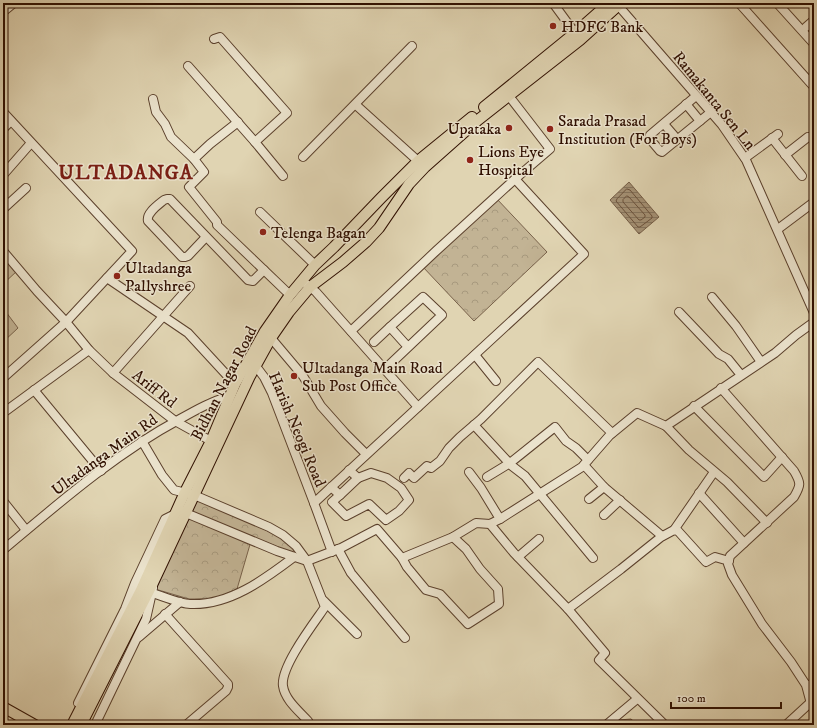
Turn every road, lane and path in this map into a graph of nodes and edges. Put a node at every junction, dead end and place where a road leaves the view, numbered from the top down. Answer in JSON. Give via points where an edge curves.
{"nodes":[{"id":1,"x":14,"y":3,"type":"edge"},
{"id":2,"x":553,"y":3,"type":"edge"},
{"id":3,"x":739,"y":3,"type":"edge"},
{"id":4,"x":777,"y":3,"type":"edge"},
{"id":5,"x":785,"y":3,"type":"edge"},
{"id":6,"x":616,"y":4,"type":"edge"},
{"id":7,"x":3,"y":12,"type":"edge"},
{"id":8,"x":814,"y":20,"type":"edge"},
{"id":9,"x":806,"y":27,"type":"junction"},
{"id":10,"x":575,"y":33,"type":"junction"},
{"id":11,"x":814,"y":36,"type":"edge"},
{"id":12,"x":214,"y":39,"type":"dead end"},
{"id":13,"x":814,"y":44,"type":"edge"},
{"id":14,"x":412,"y":46,"type":"dead end"},
{"id":15,"x":188,"y":66,"type":"dead end"},
{"id":16,"x":814,"y":88,"type":"edge"},
{"id":17,"x":509,"y":96,"type":"junction"},
{"id":18,"x":696,"y":96,"type":"junction"},
{"id":19,"x":153,"y":99,"type":"dead end"},
{"id":20,"x":686,"y":104,"type":"junction"},
{"id":21,"x":356,"y":105,"type":"junction"},
{"id":22,"x":3,"y":112,"type":"edge"},
{"id":23,"x":711,"y":112,"type":"junction"},
{"id":24,"x":11,"y":121,"type":"junction"},
{"id":25,"x":700,"y":121,"type":"junction"},
{"id":26,"x":238,"y":122,"type":"junction"},
{"id":27,"x":664,"y":124,"type":"junction"},
{"id":28,"x":3,"y":129,"type":"edge"},
{"id":29,"x":808,"y":137,"type":"dead end"},
{"id":30,"x":677,"y":139,"type":"junction"},
{"id":31,"x":32,"y":142,"type":"junction"},
{"id":32,"x":255,"y":142,"type":"junction"},
{"id":33,"x":785,"y":155,"type":"junction"},
{"id":34,"x":303,"y":158,"type":"dead end"},
{"id":35,"x":745,"y":158,"type":"junction"},
{"id":36,"x":194,"y":159,"type":"junction"},
{"id":37,"x":418,"y":161,"type":"junction"},
{"id":38,"x":3,"y":175,"type":"edge"},
{"id":39,"x":284,"y":176,"type":"dead end"},
{"id":40,"x":802,"y":176,"type":"dead end"},
{"id":41,"x":515,"y":179,"type":"junction"},
{"id":42,"x":26,"y":188,"type":"dead end"},
{"id":43,"x":814,"y":202,"type":"edge"},
{"id":44,"x":3,"y":209,"type":"edge"},
{"id":45,"x":260,"y":212,"type":"dead end"},
{"id":46,"x":778,"y":229,"type":"junction"},
{"id":47,"x":206,"y":237,"type":"junction"},
{"id":48,"x":3,"y":251,"type":"edge"},
{"id":49,"x":315,"y":265,"type":"junction"},
{"id":50,"x":264,"y":270,"type":"junction"},
{"id":51,"x":107,"y":278,"type":"junction"},
{"id":52,"x":306,"y":284,"type":"junction"},
{"id":53,"x":190,"y":286,"type":"dead end"},
{"id":54,"x":290,"y":295,"type":"junction"},
{"id":55,"x":712,"y":297,"type":"dead end"},
{"id":56,"x":679,"y":312,"type":"dead end"},
{"id":57,"x":814,"y":313,"type":"edge"},
{"id":58,"x":163,"y":316,"type":"junction"},
{"id":59,"x":66,"y":322,"type":"junction"},
{"id":60,"x":814,"y":322,"type":"edge"},
{"id":61,"x":390,"y":327,"type":"junction"},
{"id":62,"x":351,"y":331,"type":"junction"},
{"id":63,"x":271,"y":338,"type":"junction"},
{"id":64,"x":374,"y":342,"type":"dead end"},
{"id":65,"x":408,"y":347,"type":"junction"},
{"id":66,"x":89,"y":350,"type":"junction"},
{"id":67,"x":475,"y":354,"type":"junction"},
{"id":68,"x":761,"y":362,"type":"junction"},
{"id":69,"x":256,"y":365,"type":"junction"},
{"id":70,"x":385,"y":369,"type":"junction"},
{"id":71,"x":113,"y":373,"type":"junction"},
{"id":72,"x":741,"y":375,"type":"junction"},
{"id":73,"x":3,"y":378,"type":"edge"},
{"id":74,"x":496,"y":381,"type":"dead end"},
{"id":75,"x":235,"y":384,"type":"junction"},
{"id":76,"x":721,"y":388,"type":"junction"},
{"id":77,"x":34,"y":390,"type":"junction"},
{"id":78,"x":230,"y":396,"type":"junction"},
{"id":79,"x":694,"y":406,"type":"junction"},
{"id":80,"x":418,"y":407,"type":"junction"},
{"id":81,"x":3,"y":413,"type":"edge"},
{"id":82,"x":175,"y":422,"type":"junction"},
{"id":83,"x":474,"y":425,"type":"junction"},
{"id":84,"x":666,"y":426,"type":"junction"},
{"id":85,"x":612,"y":433,"type":"junction"},
{"id":86,"x":142,"y":441,"type":"junction"},
{"id":87,"x":211,"y":441,"type":"junction"},
{"id":88,"x":366,"y":454,"type":"junction"},
{"id":89,"x":782,"y":457,"type":"junction"},
{"id":90,"x":510,"y":462,"type":"junction"},
{"id":91,"x":586,"y":463,"type":"junction"},
{"id":92,"x":349,"y":470,"type":"junction"},
{"id":93,"x":101,"y":471,"type":"junction"},
{"id":94,"x":470,"y":472,"type":"dead end"},
{"id":95,"x":714,"y":472,"type":"junction"},
{"id":96,"x":487,"y":476,"type":"dead end"},
{"id":97,"x":358,"y":478,"type":"junction"},
{"id":98,"x":404,"y":478,"type":"dead end"},
{"id":99,"x":331,"y":487,"type":"junction"},
{"id":100,"x":604,"y":487,"type":"junction"},
{"id":101,"x":699,"y":493,"type":"junction"},
{"id":102,"x":189,"y":494,"type":"junction"},
{"id":103,"x":540,"y":494,"type":"junction"},
{"id":104,"x":340,"y":495,"type":"junction"},
{"id":105,"x":589,"y":499,"type":"dead end"},
{"id":106,"x":620,"y":500,"type":"junction"},
{"id":107,"x":3,"y":501,"type":"edge"},
{"id":108,"x":314,"y":503,"type":"junction"},
{"id":109,"x":180,"y":512,"type":"junction"},
{"id":110,"x":604,"y":515,"type":"dead end"},
{"id":111,"x":500,"y":519,"type":"junction"},
{"id":112,"x":767,"y":523,"type":"junction"},
{"id":113,"x":490,"y":524,"type":"junction"},
{"id":114,"x":26,"y":530,"type":"junction"},
{"id":115,"x":674,"y":530,"type":"junction"},
{"id":116,"x":662,"y":536,"type":"junction"},
{"id":117,"x":453,"y":537,"type":"junction"},
{"id":118,"x":539,"y":538,"type":"dead end"},
{"id":119,"x":744,"y":543,"type":"junction"},
{"id":120,"x":3,"y":550,"type":"edge"},
{"id":121,"x":335,"y":550,"type":"junction"},
{"id":122,"x":294,"y":556,"type":"junction"},
{"id":123,"x":518,"y":557,"type":"junction"},
{"id":124,"x":402,"y":558,"type":"junction"},
{"id":125,"x":593,"y":558,"type":"dead end"},
{"id":126,"x":307,"y":561,"type":"junction"},
{"id":127,"x":729,"y":561,"type":"junction"},
{"id":128,"x":148,"y":590,"type":"junction"},
{"id":129,"x":322,"y":599,"type":"junction"},
{"id":130,"x":180,"y":602,"type":"junction"},
{"id":131,"x":568,"y":609,"type":"junction"},
{"id":132,"x":165,"y":614,"type":"junction"},
{"id":133,"x":357,"y":634,"type":"dead end"},
{"id":134,"x":405,"y":638,"type":"dead end"},
{"id":135,"x":136,"y":641,"type":"junction"},
{"id":136,"x":810,"y":685,"type":"edge"},
{"id":137,"x":637,"y":699,"type":"junction"},
{"id":138,"x":813,"y":704,"type":"edge"},
{"id":139,"x":3,"y":707,"type":"edge"},
{"id":140,"x":795,"y":717,"type":"junction"},
{"id":141,"x":35,"y":725,"type":"edge"},
{"id":142,"x":67,"y":725,"type":"edge"},
{"id":143,"x":72,"y":725,"type":"edge"},
{"id":144,"x":81,"y":725,"type":"edge"},
{"id":145,"x":95,"y":725,"type":"edge"},
{"id":146,"x":186,"y":725,"type":"edge"},
{"id":147,"x":310,"y":725,"type":"edge"},
{"id":148,"x":606,"y":725,"type":"edge"},
{"id":149,"x":665,"y":725,"type":"edge"},
{"id":150,"x":786,"y":725,"type":"edge"},
{"id":151,"x":800,"y":725,"type":"edge"}],
"edges":[{"from":1,"to":7,"type":"street"},
{"from":2,"to":10,"type":"street"},
{"from":3,"to":16,"type":"street"},
{"from":4,"to":13,"type":"street"},
{"from":5,"to":9,"type":"street"},
{"from":6,"to":10,"type":"main road","name":"Bidhan Nagar Road"},
{"from":6,"to":17,"type":"main road","name":"Bidhan Nagar Road","via":[[580,40]]},
{"from":6,"to":18,"type":"street","name":"Ramakanta Sen Ln"},
{"from":8,"to":9,"type":"street"},
{"from":9,"to":11,"type":"street"},
{"from":10,"to":37,"type":"main road","name":"Bidhan Nagar Road"},
{"from":12,"to":32,"type":"street","via":[[220,37],[287,113]]},
{"from":14,"to":21,"type":"street"},
{"from":15,"to":26,"type":"street"},
{"from":17,"to":41,"type":"street","via":[[550,149]]},
{"from":17,"to":52,"type":"main road","name":"Bidhan Nagar Road","via":[[425,167],[409,184],[379,228],[366,242],[343,262]]},
{"from":18,"to":20,"type":"street"},
{"from":18,"to":23,"type":"street","name":"Ramakanta Sen Ln"},
{"from":19,"to":36,"type":"street","via":[[156,112],[171,137]]},
{"from":20,"to":25,"type":"street"},
{"from":20,"to":27,"type":"street"},
{"from":21,"to":34,"type":"street"},
{"from":21,"to":37,"type":"street"},
{"from":22,"to":24,"type":"street"},
{"from":23,"to":25,"type":"street"},
{"from":23,"to":35,"type":"street","name":"Ramakanta Sen Ln"},
{"from":24,"to":28,"type":"street"},
{"from":24,"to":31,"type":"street"},
{"from":25,"to":30,"type":"street"},
{"from":26,"to":32,"type":"street"},
{"from":26,"to":36,"type":"street"},
{"from":27,"to":30,"type":"street"},
{"from":27,"to":30,"type":"street","via":[[649,138],[660,151]]},
{"from":29,"to":33,"type":"street"},
{"from":31,"to":38,"type":"street"},
{"from":31,"to":51,"type":"street","via":[[131,249],[131,253]]},
{"from":32,"to":39,"type":"street"},
{"from":33,"to":35,"type":"street","via":[[775,136]]},
{"from":33,"to":40,"type":"street"},
{"from":35,"to":46,"type":"street","name":"Ramakanta Sen Ln"},
{"from":36,"to":50,"type":"street","via":[[204,172],[189,187],[217,225]]},
{"from":37,"to":49,"type":"main road","name":"Bidhan Nagar Road"},
{"from":41,"to":62,"type":"street"},
{"from":41,"to":67,"type":"street","via":[[584,254]]},
{"from":42,"to":44,"type":"street"},
{"from":43,"to":46,"type":"street"},
{"from":45,"to":49,"type":"street"},
{"from":46,"to":57,"type":"street","name":"Ramakanta Sen Ln"},
{"from":47,"to":47,"type":"street","via":[[185,257],[147,218],[164,200],[170,199]]},
{"from":47,"to":50,"type":"street","via":[[248,280],[253,281]]},
{"from":48,"to":59,"type":"street","name":"Ariff Rd"},
{"from":49,"to":52,"type":"main road","name":"Bidhan Nagar Road"},
{"from":50,"to":54,"type":"street"},
{"from":51,"to":58,"type":"street"},
{"from":51,"to":59,"type":"street"},
{"from":52,"to":54,"type":"main road","name":"Bidhan Nagar Road"},
{"from":52,"to":62,"type":"street"},
{"from":52,"to":63,"type":"main road","name":"Bidhan Nagar Road","via":[[297,302]]},
{"from":53,"to":58,"type":"street"},
{"from":54,"to":75,"type":"main road","name":"Bidhan Nagar Road","via":[[265,331]]},
{"from":55,"to":68,"type":"street"},
{"from":56,"to":72,"type":"street"},
{"from":58,"to":71,"type":"street"},
{"from":58,"to":75,"type":"street","via":[[188,333]]},
{"from":59,"to":66,"type":"street","name":"Ariff Rd"},
{"from":59,"to":73,"type":"street"},
{"from":60,"to":68,"type":"street"},
{"from":61,"to":64,"type":"street"},
{"from":61,"to":65,"type":"street"},
{"from":61,"to":65,"type":"street","via":[[421,298],[442,315]]},
{"from":62,"to":70,"type":"street"},
{"from":63,"to":69,"type":"main road","name":"Bidhan Nagar Road"},
{"from":63,"to":88,"type":"street","via":[[304,376],[321,406]]},
{"from":65,"to":70,"type":"street"},
{"from":66,"to":71,"type":"street","name":"Ariff Rd"},
{"from":66,"to":77,"type":"street"},
{"from":67,"to":74,"type":"street"},
{"from":67,"to":80,"type":"street"},
{"from":68,"to":72,"type":"street"},
{"from":69,"to":102,"type":"main road","name":"Bidhan Nagar Road"},
{"from":69,"to":108,"type":"street","name":"Harish Neogi Road","via":[[272,393]]},
{"from":70,"to":80,"type":"street"},
{"from":71,"to":82,"type":"street","name":"Ariff Rd"},
{"from":72,"to":76,"type":"street"},
{"from":75,"to":78,"type":"main road","name":"Bidhan Nagar Road"},
{"from":76,"to":79,"type":"street"},
{"from":76,"to":89,"type":"street"},
{"from":77,"to":81,"type":"street"},
{"from":77,"to":93,"type":"street"},
{"from":78,"to":82,"type":"street","name":"Ultadanga Main Rd","via":[[217,399]]},
{"from":78,"to":87,"type":"main road","name":"Bidhan Nagar Road"},
{"from":79,"to":84,"type":"street"},
{"from":79,"to":89,"type":"street","via":[[764,477]]},
{"from":80,"to":88,"type":"street"},
{"from":82,"to":86,"type":"street","name":"Ultadanga Main Rd"},
{"from":82,"to":87,"type":"street","name":"Ariff Rd"},
{"from":83,"to":85,"type":"street","via":[[538,362]]},
{"from":83,"to":90,"type":"street"},
{"from":83,"to":98,"type":"street","via":[[431,468],[427,466],[414,478],[409,474]]},
{"from":84,"to":85,"type":"street","via":[[637,413]]},
{"from":84,"to":95,"type":"street"},
{"from":85,"to":91,"type":"street"},
{"from":86,"to":93,"type":"street","name":"Ultadanga Main Rd"},
{"from":86,"to":102,"type":"street","via":[[173,489]]},
{"from":87,"to":102,"type":"main road","name":"Bidhan Nagar Road"},
{"from":88,"to":92,"type":"street"},
{"from":89,"to":112,"type":"street","via":[[794,471],[800,488]]},
{"from":90,"to":91,"type":"street","via":[[555,428],[576,448]]},
{"from":90,"to":96,"type":"street"},
{"from":90,"to":103,"type":"street"},
{"from":91,"to":100,"type":"street"},
{"from":91,"to":103,"type":"street"},
{"from":92,"to":97,"type":"street"},
{"from":92,"to":99,"type":"street"},
{"from":93,"to":114,"type":"street","name":"Ultadanga Main Rd"},
{"from":94,"to":111,"type":"street"},
{"from":95,"to":101,"type":"street"},
{"from":95,"to":112,"type":"street"},
{"from":97,"to":104,"type":"street"},
{"from":97,"to":104,"type":"street","via":[[371,473],[387,478],[400,488],[409,500],[386,520],[369,504],[346,516],[332,502]]},
{"from":99,"to":104,"type":"street"},
{"from":99,"to":108,"type":"street"},
{"from":100,"to":105,"type":"street"},
{"from":100,"to":106,"type":"street"},
{"from":101,"to":115,"type":"street"},
{"from":101,"to":119,"type":"street"},
{"from":102,"to":109,"type":"main road","name":"Bidhan Nagar Road"},
{"from":102,"to":126,"type":"street","via":[[269,527],[296,546]]},
{"from":103,"to":111,"type":"street"},
{"from":103,"to":125,"type":"street"},
{"from":106,"to":110,"type":"street"},
{"from":106,"to":116,"type":"street"},
{"from":107,"to":114,"type":"street"},
{"from":108,"to":121,"type":"street","name":"Harish Neogi Road"},
{"from":109,"to":122,"type":"street"},
{"from":109,"to":128,"type":"main road","name":"Bidhan Nagar Road"},
{"from":109,"to":142,"type":"street","via":[[166,519],[125,609]]},
{"from":111,"to":113,"type":"street"},
{"from":112,"to":119,"type":"street"},
{"from":113,"to":117,"type":"street","via":[[476,523]]},
{"from":113,"to":123,"type":"street"},
{"from":114,"to":120,"type":"street","name":"Ultadanga Main Rd"},
{"from":115,"to":116,"type":"street"},
{"from":115,"to":127,"type":"street","via":[[678,531],[706,562],[715,557]]},
{"from":116,"to":131,"type":"street"},
{"from":117,"to":124,"type":"street"},
{"from":117,"to":124,"type":"street","via":[[498,589],[499,604],[468,624],[440,594],[426,590]]},
{"from":118,"to":123,"type":"street"},
{"from":119,"to":127,"type":"street","via":[[730,556]]},
{"from":121,"to":124,"type":"street","via":[[377,529]]},
{"from":121,"to":126,"type":"street"},
{"from":121,"to":134,"type":"street","name":"Harish Neogi Road"},
{"from":122,"to":126,"type":"street"},
{"from":122,"to":130,"type":"street","via":[[247,589],[215,602],[189,605]]},
{"from":123,"to":131,"type":"street"},
{"from":126,"to":129,"type":"street"},
{"from":127,"to":136,"type":"street","via":[[732,576],[762,624]]},
{"from":128,"to":130,"type":"street"},
{"from":128,"to":135,"type":"street","via":[[146,619]]},
{"from":128,"to":143,"type":"main road","name":"Bidhan Nagar Road"},
{"from":128,"to":144,"type":"main road","name":"Bidhan Nagar Road"},
{"from":129,"to":133,"type":"street"},
{"from":129,"to":147,"type":"street","via":[[325,607],[298,648],[286,670],[282,685],[287,697]]},
{"from":130,"to":132,"type":"street"},
{"from":131,"to":137,"type":"street","via":[[605,654],[599,660]]},
{"from":132,"to":135,"type":"street"},
{"from":132,"to":146,"type":"street","via":[[228,684],[226,691]]},
{"from":135,"to":145,"type":"street"},
{"from":136,"to":138,"type":"street"},
{"from":137,"to":148,"type":"street"},
{"from":137,"to":149,"type":"street"},
{"from":138,"to":140,"type":"street"},
{"from":139,"to":141,"type":"main road"},
{"from":140,"to":150,"type":"street"},
{"from":140,"to":151,"type":"street"}]}
